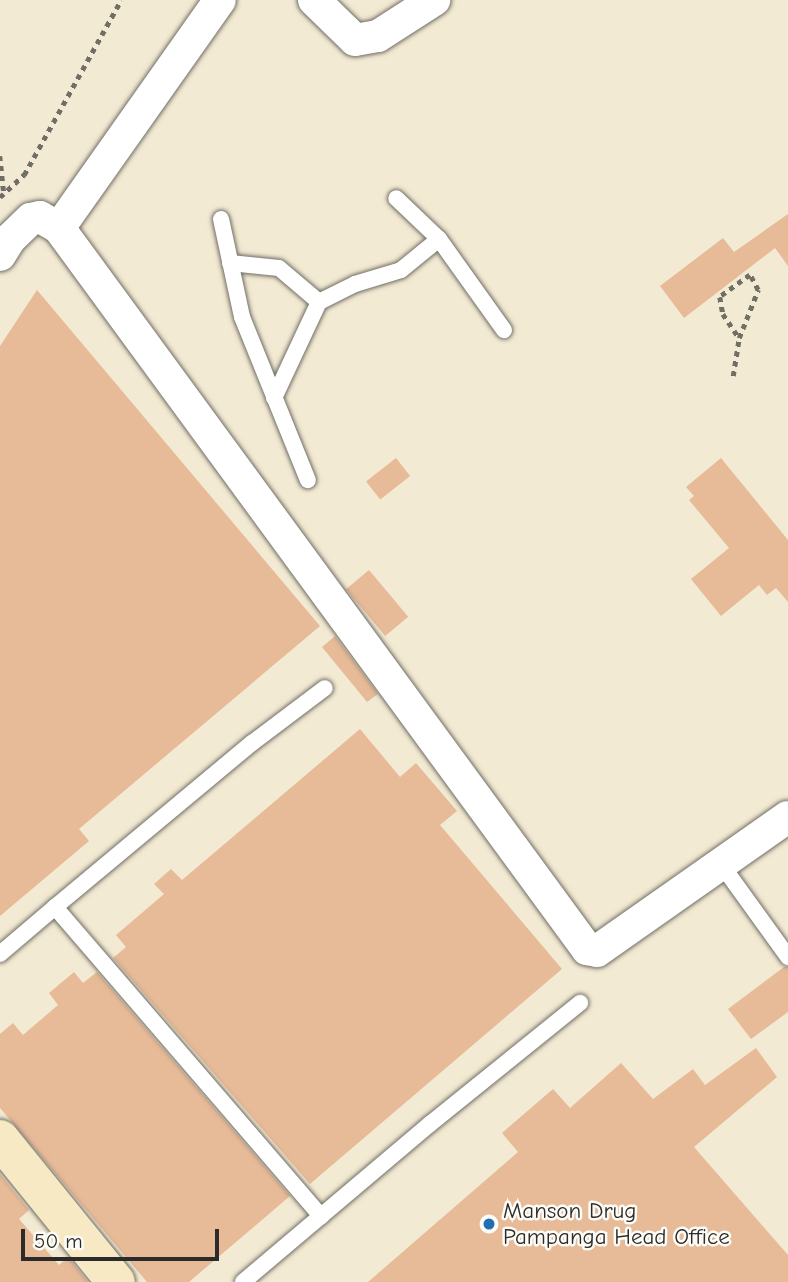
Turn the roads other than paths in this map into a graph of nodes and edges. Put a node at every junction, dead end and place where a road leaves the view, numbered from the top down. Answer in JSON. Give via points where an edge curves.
{"nodes":[{"id":1,"x":220,"y":0,"type":"edge"},
{"id":2,"x":314,"y":0,"type":"edge"},
{"id":3,"x":433,"y":0,"type":"edge"},
{"id":4,"x":396,"y":198,"type":"dead end"},
{"id":5,"x":220,"y":219,"type":"dead end"},
{"id":6,"x":59,"y":228,"type":"junction"},
{"id":7,"x":439,"y":239,"type":"junction"},
{"id":8,"x":0,"y":255,"type":"edge"},
{"id":9,"x":230,"y":263,"type":"junction"},
{"id":10,"x":319,"y":302,"type":"junction"},
{"id":11,"x":504,"y":330,"type":"dead end"},
{"id":12,"x":274,"y":398,"type":"junction"},
{"id":13,"x":309,"y":480,"type":"dead end"},
{"id":14,"x":325,"y":688,"type":"dead end"},
{"id":15,"x":788,"y":817,"type":"edge"},
{"id":16,"x":721,"y":864,"type":"junction"},
{"id":17,"x":55,"y":907,"type":"junction"},
{"id":18,"x":0,"y":954,"type":"edge"},
{"id":19,"x":788,"y":957,"type":"edge"},
{"id":20,"x":580,"y":1003,"type":"dead end"},
{"id":21,"x":0,"y":1139,"type":"edge"},
{"id":22,"x":321,"y":1216,"type":"junction"},
{"id":23,"x":116,"y":1282,"type":"edge"},
{"id":24,"x":243,"y":1282,"type":"edge"}],
"edges":[{"from":1,"to":6,"type":"street"},
{"from":2,"to":3,"type":"street","via":[[355,40],[378,36]]},
{"from":4,"to":7,"type":"lane"},
{"from":5,"to":9,"type":"lane"},
{"from":6,"to":8,"type":"street","via":[[40,217],[31,219]]},
{"from":6,"to":16,"type":"street","via":[[587,949],[597,951]]},
{"from":7,"to":10,"type":"lane","via":[[401,270],[355,284]]},
{"from":7,"to":11,"type":"lane"},
{"from":9,"to":10,"type":"lane","via":[[279,268]]},
{"from":9,"to":12,"type":"lane","via":[[242,317]]},
{"from":10,"to":12,"type":"lane"},
{"from":12,"to":13,"type":"lane"},
{"from":14,"to":17,"type":"lane"},
{"from":15,"to":16,"type":"street"},
{"from":16,"to":19,"type":"lane"},
{"from":17,"to":18,"type":"lane"},
{"from":17,"to":22,"type":"lane"},
{"from":20,"to":22,"type":"lane"},
{"from":21,"to":23,"type":"main road"},
{"from":22,"to":24,"type":"lane"}]}
